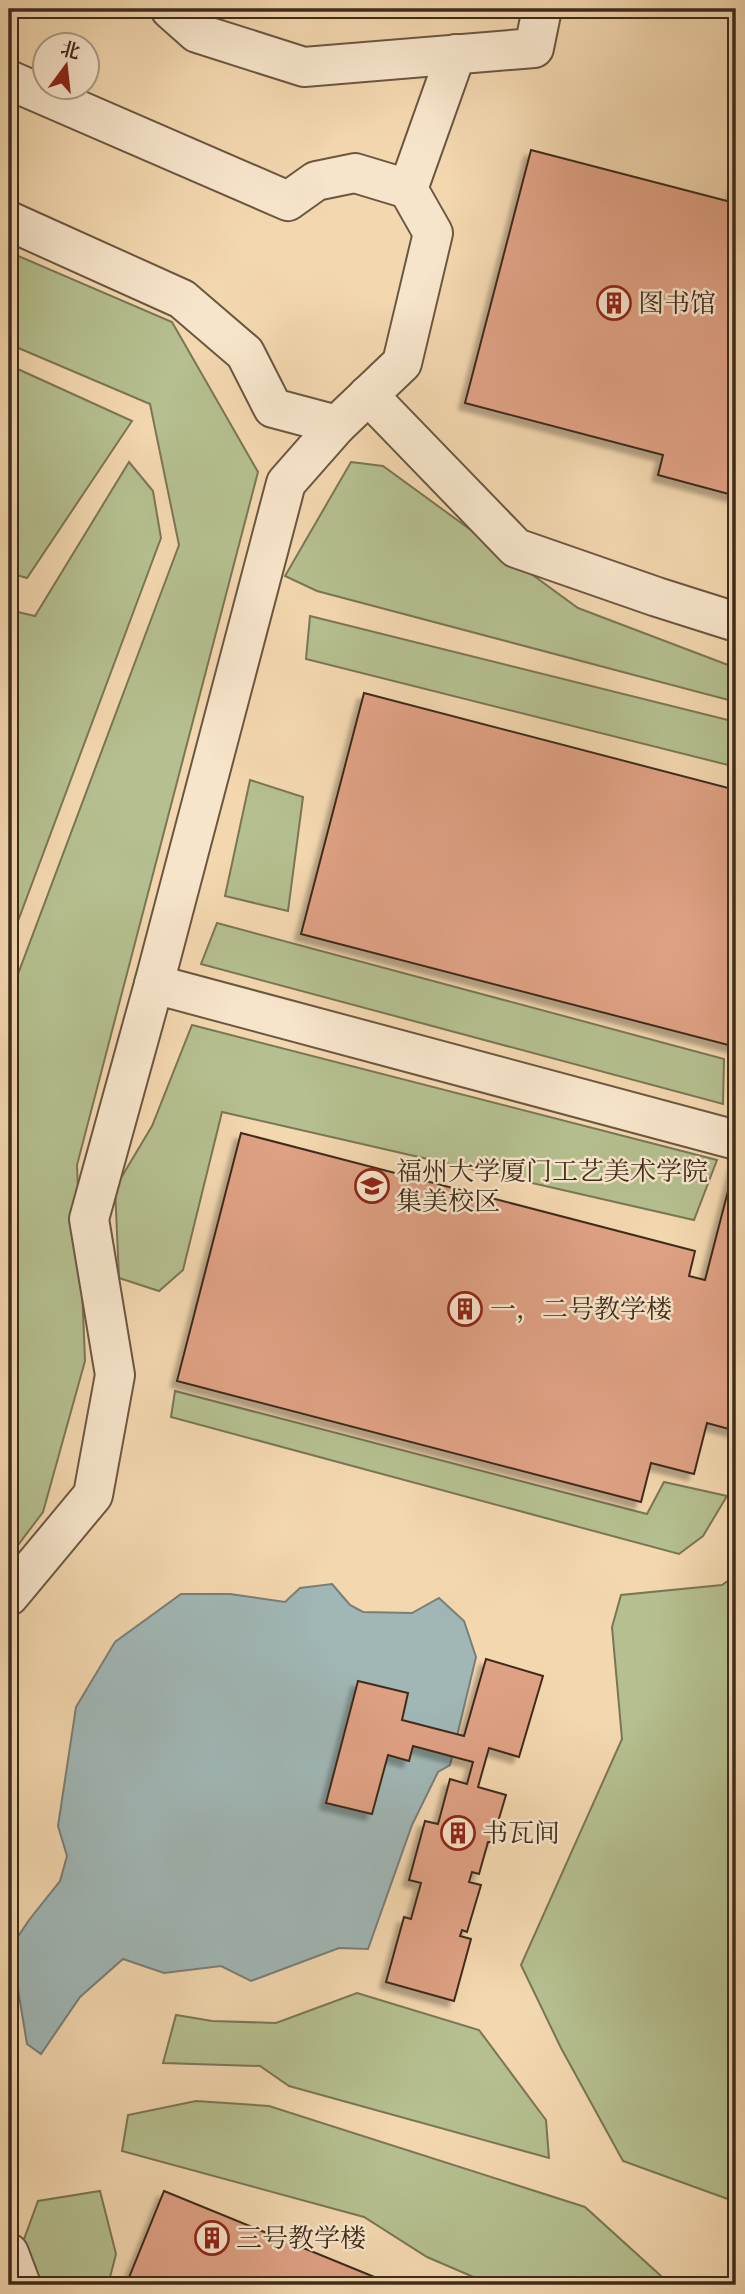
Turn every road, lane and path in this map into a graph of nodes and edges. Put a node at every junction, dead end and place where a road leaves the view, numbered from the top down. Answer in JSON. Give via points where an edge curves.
{"nodes":[{"id":1,"x":170,"y":9,"type":"edge"},
{"id":2,"x":542,"y":9,"type":"edge"},
{"id":3,"x":456,"y":54,"type":"junction"},
{"id":4,"x":9,"y":80,"type":"edge"},
{"id":5,"x":408,"y":189,"type":"junction"},
{"id":6,"x":9,"y":221,"type":"edge"},
{"id":7,"x":368,"y":396,"type":"junction"},
{"id":8,"x":337,"y":425,"type":"junction"},
{"id":9,"x":736,"y":622,"type":"edge"},
{"id":10,"x":154,"y":984,"type":"junction"},
{"id":11,"x":736,"y":1140,"type":"edge"},
{"id":12,"x":9,"y":1596,"type":"edge"},
{"id":13,"x":9,"y":2253,"type":"edge"},
{"id":14,"x":21,"y":2285,"type":"edge"}],
"edges":[{"from":1,"to":3,"type":"street","via":[[197,33],[304,66]]},
{"from":2,"to":3,"type":"street","via":[[534,48]]},
{"from":3,"to":5,"type":"street"},
{"from":4,"to":5,"type":"street","via":[[288,201],[316,181],[355,173]]},
{"from":5,"to":7,"type":"street","via":[[433,233],[402,363]]},
{"from":6,"to":8,"type":"street","via":[[182,299],[245,353],[273,408]]},
{"from":7,"to":8,"type":"street"},
{"from":7,"to":9,"type":"street","via":[[516,548]]},
{"from":8,"to":10,"type":"street","via":[[286,483]]},
{"from":10,"to":11,"type":"street"},
{"from":10,"to":12,"type":"street","via":[[89,1219],[114,1375],[93,1495]]},
{"from":13,"to":14,"type":"street"}]}
